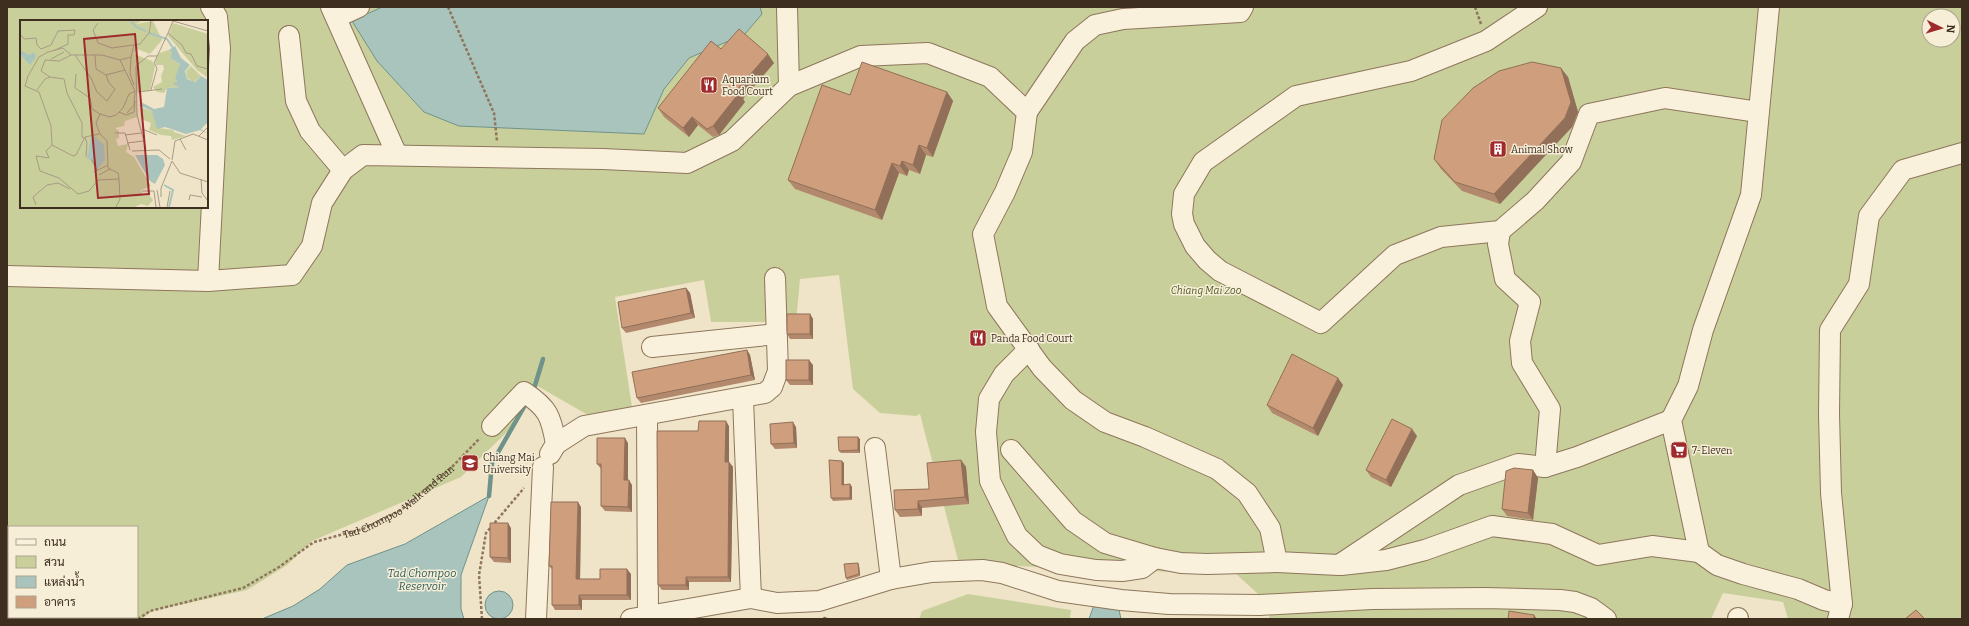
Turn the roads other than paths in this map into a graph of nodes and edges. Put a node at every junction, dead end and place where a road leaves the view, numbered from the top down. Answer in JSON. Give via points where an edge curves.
{"nodes":[{"id":1,"x":211,"y":7,"type":"edge"},
{"id":2,"x":331,"y":7,"type":"edge"},
{"id":3,"x":343,"y":7,"type":"edge"},
{"id":4,"x":359,"y":7,"type":"edge"},
{"id":5,"x":787,"y":7,"type":"edge"},
{"id":6,"x":1243,"y":7,"type":"edge"},
{"id":7,"x":1537,"y":7,"type":"edge"},
{"id":8,"x":1769,"y":7,"type":"edge"},
{"id":9,"x":289,"y":36,"type":"dead end"},
{"id":10,"x":789,"y":86,"type":"junction"},
{"id":11,"x":1027,"y":112,"type":"junction"},
{"id":12,"x":1758,"y":112,"type":"junction"},
{"id":13,"x":1962,"y":153,"type":"edge"},
{"id":14,"x":397,"y":155,"type":"junction"},
{"id":15,"x":343,"y":170,"type":"junction"},
{"id":16,"x":1500,"y":231,"type":"junction"},
{"id":17,"x":7,"y":276,"type":"edge"},
{"id":18,"x":775,"y":278,"type":"dead end"},
{"id":19,"x":208,"y":281,"type":"junction"},
{"id":20,"x":777,"y":334,"type":"junction"},
{"id":21,"x":652,"y":347,"type":"dead end"},
{"id":22,"x":1029,"y":349,"type":"junction"},
{"id":23,"x":742,"y":399,"type":"junction"},
{"id":24,"x":647,"y":415,"type":"junction"},
{"id":25,"x":1671,"y":420,"type":"junction"},
{"id":26,"x":492,"y":426,"type":"road end"},
{"id":27,"x":556,"y":444,"type":"junction"},
{"id":28,"x":875,"y":448,"type":"dead end"},
{"id":29,"x":1011,"y":450,"type":"dead end"},
{"id":30,"x":1545,"y":467,"type":"junction"},
{"id":31,"x":1699,"y":552,"type":"junction"},
{"id":32,"x":1155,"y":558,"type":"junction"},
{"id":33,"x":1277,"y":562,"type":"junction"},
{"id":34,"x":1339,"y":565,"type":"junction"},
{"id":35,"x":892,"y":579,"type":"junction"},
{"id":36,"x":751,"y":598,"type":"junction"},
{"id":37,"x":808,"y":602,"type":"junction"},
{"id":38,"x":1840,"y":611,"type":"edge"},
{"id":39,"x":1260,"y":612,"type":"edge"},
{"id":40,"x":639,"y":617,"type":"edge"},
{"id":41,"x":536,"y":619,"type":"edge"},
{"id":42,"x":795,"y":619,"type":"edge"},
{"id":43,"x":1606,"y":619,"type":"edge"}],
"edges":[{"from":1,"to":19,"type":"street","via":[[217,17],[220,48]]},
{"from":2,"to":14,"type":"street"},
{"from":3,"to":4,"type":"street","via":[[346,13]]},
{"from":5,"to":10,"type":"street"},
{"from":6,"to":11,"type":"street","via":[[1240,12],[1123,19],[1095,25],[1075,41]]},
{"from":7,"to":16,"type":"street","via":[[1486,41],[1411,71],[1296,96],[1203,162],[1184,194],[1182,214],[1195,246],[1207,260],[1220,270],[1321,323],[1395,255],[1441,237]]},
{"from":8,"to":12,"type":"street"},
{"from":9,"to":15,"type":"street","via":[[296,101],[310,131]]},
{"from":10,"to":11,"type":"street","via":[[861,56],[928,53],[990,77]]},
{"from":10,"to":14,"type":"street","via":[[732,141],[687,163]]},
{"from":11,"to":22,"type":"street","via":[[1022,152],[983,234],[997,306]]},
{"from":12,"to":16,"type":"street","via":[[1666,98],[1588,114],[1571,162],[1535,201]]},
{"from":12,"to":25,"type":"street","via":[[1751,195],[1703,330],[1688,386]]},
{"from":13,"to":38,"type":"street","via":[[1903,170],[1868,216],[1859,284],[1830,330],[1829,414]]},
{"from":14,"to":15,"type":"street","via":[[363,155]]},
{"from":15,"to":19,"type":"street","via":[[322,202],[312,246],[292,275]]},
{"from":16,"to":30,"type":"street","via":[[1498,244],[1505,279],[1530,302],[1520,341],[1522,364],[1550,409]]},
{"from":17,"to":19,"type":"street"},
{"from":18,"to":20,"type":"street"},
{"from":20,"to":21,"type":"street"},
{"from":20,"to":23,"type":"street","via":[[778,371],[772,387],[765,393]]},
{"from":22,"to":32,"type":"street","via":[[1004,374],[989,399],[986,432],[990,481],[1017,536],[1037,555],[1060,564],[1096,570],[1122,571],[1142,568]]},
{"from":22,"to":33,"type":"street","via":[[1042,368],[1073,400],[1105,422],[1145,436],[1217,468],[1247,494],[1270,528]]},
{"from":23,"to":24,"type":"street"},
{"from":23,"to":36,"type":"street"},
{"from":24,"to":27,"type":"street","via":[[584,426]]},
{"from":24,"to":40,"type":"street"},
{"from":25,"to":30,"type":"street"},
{"from":25,"to":31,"type":"street"},
{"from":26,"to":27,"type":"street","via":[[524,392],[542,404],[552,423]]},
{"from":27,"to":41,"type":"street","via":[[541,470]]},
{"from":28,"to":35,"type":"street"},
{"from":29,"to":32,"type":"street","via":[[1073,521],[1105,543]]},
{"from":30,"to":34,"type":"street","via":[[1518,464],[1459,485]]},
{"from":31,"to":34,"type":"street","via":[[1652,546],[1598,555],[1552,534],[1492,526],[1425,550],[1386,560]]},
{"from":31,"to":38,"type":"street","via":[[1717,565]]},
{"from":32,"to":33,"type":"street","via":[[1207,564]]},
{"from":33,"to":34,"type":"street"},
{"from":35,"to":37,"type":"street"},
{"from":35,"to":39,"type":"street","via":[[932,572],[982,570],[1002,573],[1058,591],[1088,596]]},
{"from":36,"to":37,"type":"street","via":[[777,603]]},
{"from":36,"to":40,"type":"street"},
{"from":37,"to":42,"type":"street"},
{"from":39,"to":43,"type":"street","via":[[1372,599],[1485,598],[1575,602],[1591,608]]}]}
